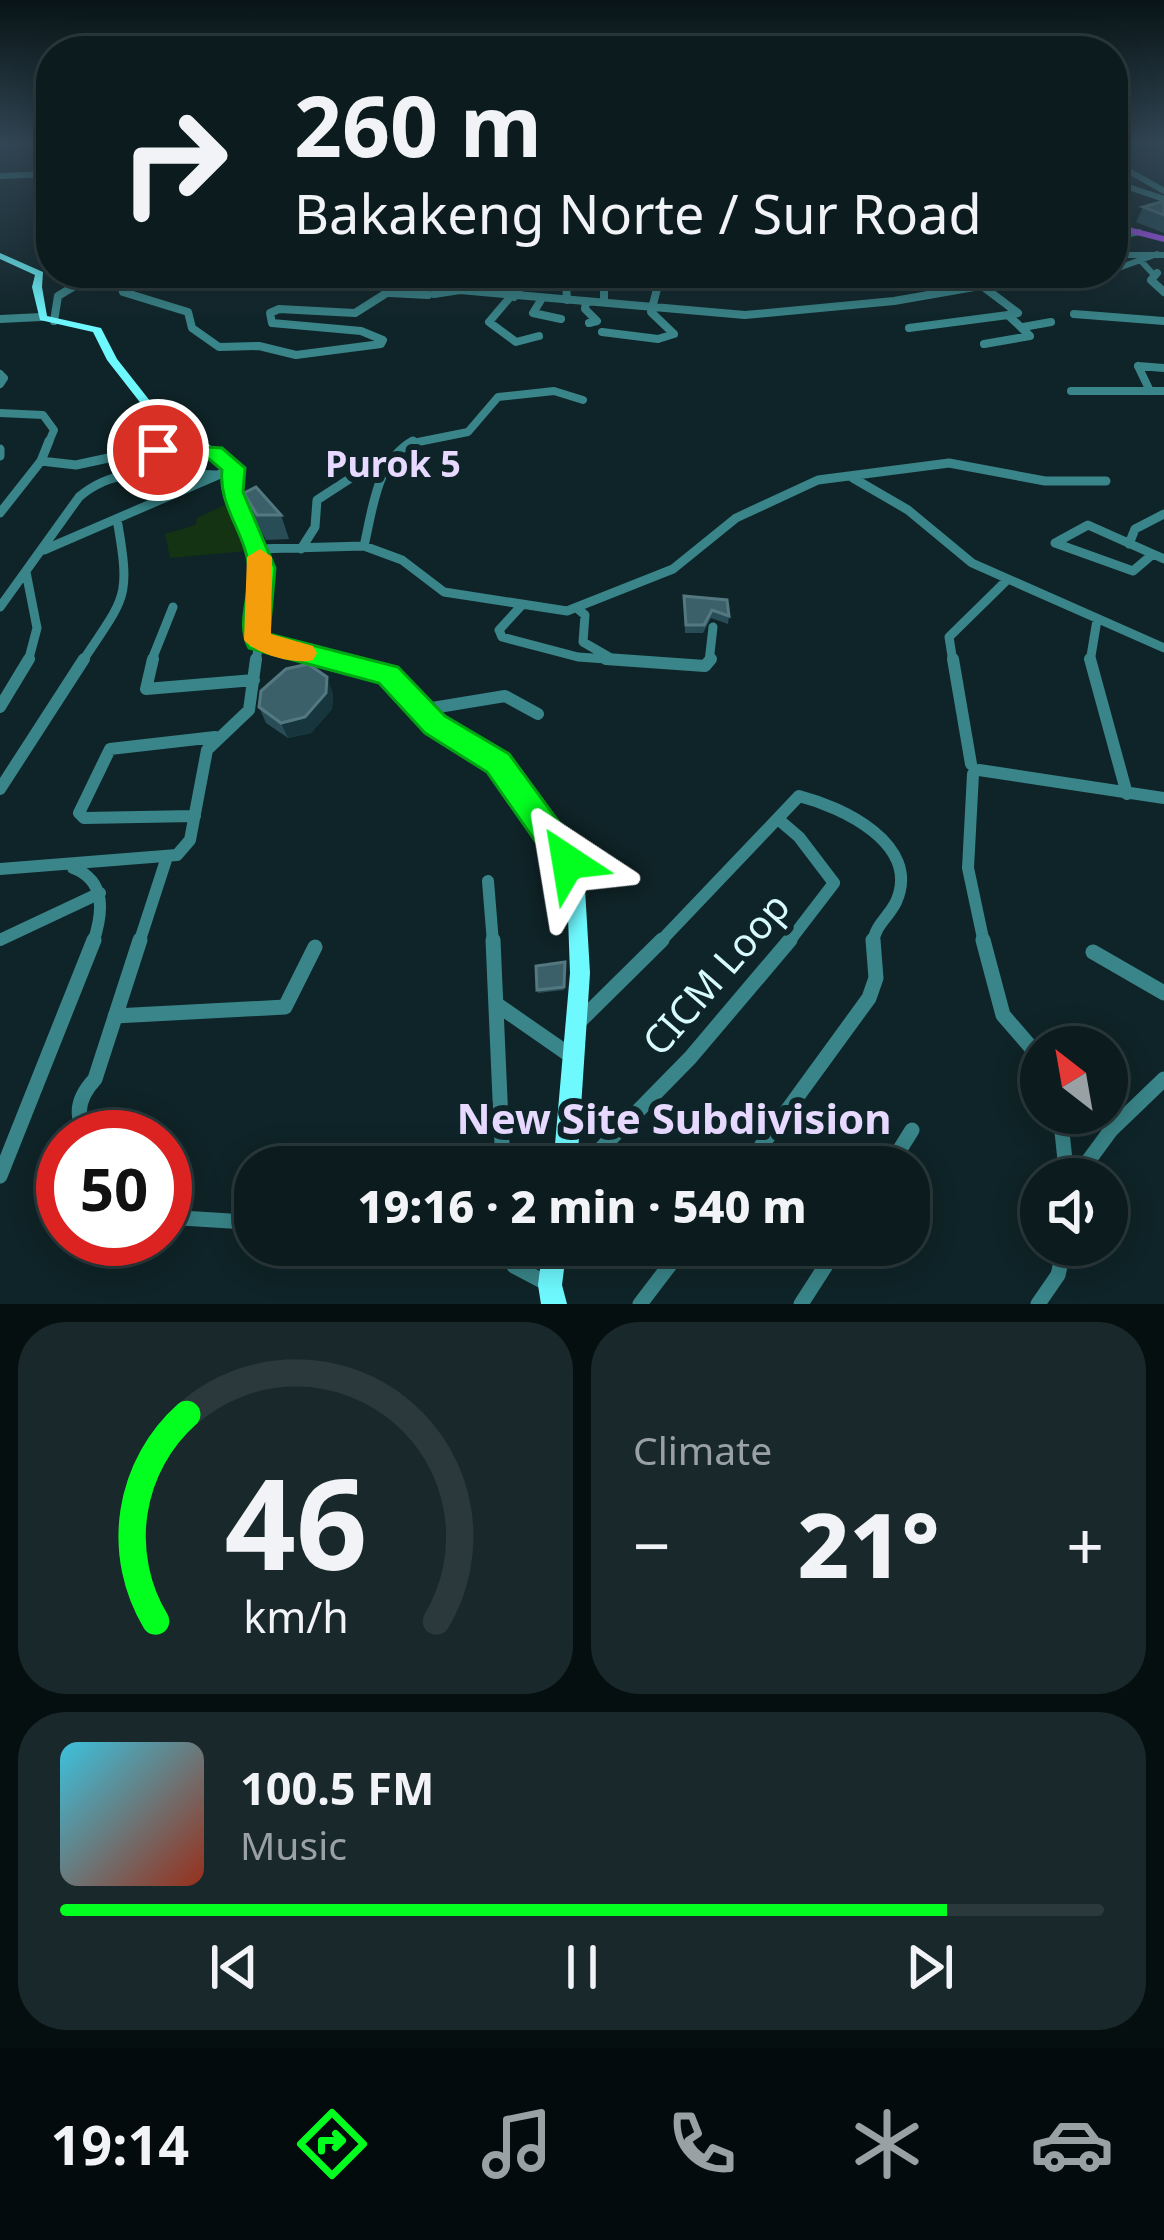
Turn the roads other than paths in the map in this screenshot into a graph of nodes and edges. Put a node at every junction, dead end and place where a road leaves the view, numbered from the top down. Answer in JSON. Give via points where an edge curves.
{"nodes":[{"id":1,"x":1128,"y":231,"type":"edge"},
{"id":2,"x":1164,"y":239,"type":"edge"},
{"id":3,"x":1128,"y":255,"type":"edge"},
{"id":4,"x":1160,"y":255,"type":"edge"},
{"id":5,"x":0,"y":256,"type":"edge"},
{"id":6,"x":1142,"y":262,"type":"junction"},
{"id":7,"x":1128,"y":266,"type":"edge"},
{"id":8,"x":36,"y":272,"type":"edge"},
{"id":9,"x":37,"y":288,"type":"edge"},
{"id":10,"x":71,"y":288,"type":"edge"},
{"id":11,"x":129,"y":288,"type":"edge"},
{"id":12,"x":392,"y":288,"type":"joint"},
{"id":13,"x":519,"y":288,"type":"edge"},
{"id":14,"x":566,"y":288,"type":"edge"},
{"id":15,"x":604,"y":288,"type":"edge"},
{"id":16,"x":656,"y":288,"type":"edge"},
{"id":17,"x":969,"y":288,"type":"edge"},
{"id":18,"x":983,"y":288,"type":"edge"},
{"id":19,"x":1164,"y":292,"type":"edge"},
{"id":20,"x":513,"y":296,"type":"junction"},
{"id":21,"x":541,"y":300,"type":"junction"},
{"id":22,"x":567,"y":301,"type":"junction"},
{"id":23,"x":586,"y":301,"type":"junction"},
{"id":24,"x":604,"y":301,"type":"junction"},
{"id":25,"x":653,"y":306,"type":"junction"},
{"id":26,"x":1075,"y":314,"type":"dead end"},
{"id":27,"x":1008,"y":315,"type":"junction"},
{"id":28,"x":48,"y":319,"type":"junction"},
{"id":29,"x":561,"y":319,"type":"dead end"},
{"id":30,"x":0,"y":320,"type":"edge"},
{"id":31,"x":1164,"y":321,"type":"edge"},
{"id":32,"x":1051,"y":322,"type":"dead end"},
{"id":33,"x":590,"y":323,"type":"dead end"},
{"id":34,"x":1023,"y":327,"type":"junction"},
{"id":35,"x":909,"y":328,"type":"dead end"},
{"id":36,"x":602,"y":332,"type":"dead end"},
{"id":37,"x":539,"y":336,"type":"dead end"},
{"id":38,"x":984,"y":344,"type":"dead end"},
{"id":39,"x":1164,"y":368,"type":"edge"},
{"id":40,"x":0,"y":374,"type":"edge"},
{"id":41,"x":0,"y":384,"type":"edge"},
{"id":42,"x":1150,"y":391,"type":"junction"},
{"id":43,"x":1164,"y":391,"type":"edge"},
{"id":44,"x":1072,"y":392,"type":"dead end"},
{"id":45,"x":583,"y":400,"type":"dead end"},
{"id":46,"x":0,"y":412,"type":"edge"},
{"id":47,"x":214,"y":452,"type":"junction"},
{"id":48,"x":41,"y":461,"type":"junction"},
{"id":49,"x":234,"y":468,"type":"junction"},
{"id":50,"x":384,"y":472,"type":"junction"},
{"id":51,"x":215,"y":475,"type":"junction"},
{"id":52,"x":850,"y":476,"type":"junction"},
{"id":53,"x":1106,"y":481,"type":"dead end"},
{"id":54,"x":0,"y":513,"type":"edge"},
{"id":55,"x":1164,"y":514,"type":"edge"},
{"id":56,"x":117,"y":518,"type":"junction"},
{"id":57,"x":1129,"y":544,"type":"junction"},
{"id":58,"x":364,"y":546,"type":"junction"},
{"id":59,"x":302,"y":548,"type":"junction"},
{"id":60,"x":256,"y":549,"type":"junction"},
{"id":61,"x":41,"y":551,"type":"junction"},
{"id":62,"x":1159,"y":557,"type":"edge"},
{"id":63,"x":26,"y":572,"type":"junction"},
{"id":64,"x":1006,"y":580,"type":"junction"},
{"id":65,"x":521,"y":605,"type":"junction"},
{"id":66,"x":0,"y":607,"type":"edge"},
{"id":67,"x":173,"y":607,"type":"dead end"},
{"id":68,"x":578,"y":609,"type":"junction"},
{"id":69,"x":1097,"y":620,"type":"junction"},
{"id":70,"x":713,"y":627,"type":"dead end"},
{"id":71,"x":259,"y":641,"type":"junction"},
{"id":72,"x":1164,"y":648,"type":"edge"},
{"id":73,"x":611,"y":659,"type":"junction"},
{"id":74,"x":254,"y":680,"type":"junction"},
{"id":75,"x":0,"y":707,"type":"edge"},
{"id":76,"x":420,"y":710,"type":"junction"},
{"id":77,"x":538,"y":714,"type":"dead end"},
{"id":78,"x":218,"y":737,"type":"junction"},
{"id":79,"x":4,"y":768,"type":"edge"},
{"id":80,"x":974,"y":769,"type":"junction"},
{"id":81,"x":0,"y":789,"type":"edge"},
{"id":82,"x":1127,"y":794,"type":"junction"},
{"id":83,"x":1164,"y":798,"type":"edge"},
{"id":84,"x":195,"y":816,"type":"junction"},
{"id":85,"x":778,"y":819,"type":"junction"},
{"id":86,"x":167,"y":856,"type":"junction"},
{"id":87,"x":58,"y":864,"type":"junction"},
{"id":88,"x":0,"y":869,"type":"edge"},
{"id":89,"x":488,"y":881,"type":"dead end"},
{"id":90,"x":100,"y":892,"type":"junction"},
{"id":91,"x":0,"y":940,"type":"edge"},
{"id":92,"x":315,"y":947,"type":"dead end"},
{"id":93,"x":1093,"y":952,"type":"dead end"},
{"id":94,"x":1164,"y":993,"type":"edge"},
{"id":95,"x":499,"y":1006,"type":"junction"},
{"id":96,"x":115,"y":1016,"type":"junction"},
{"id":97,"x":580,"y":1021,"type":"junction"},
{"id":98,"x":1020,"y":1034,"type":"edge"},
{"id":99,"x":577,"y":1060,"type":"junction"},
{"id":100,"x":1164,"y":1079,"type":"edge"},
{"id":101,"x":79,"y":1110,"type":"edge"},
{"id":102,"x":912,"y":1130,"type":"dead end"},
{"id":103,"x":502,"y":1146,"type":"edge"},
{"id":104,"x":568,"y":1146,"type":"edge"},
{"id":105,"x":604,"y":1146,"type":"edge"},
{"id":106,"x":762,"y":1146,"type":"edge"},
{"id":107,"x":902,"y":1146,"type":"edge"},
{"id":108,"x":1088,"y":1158,"type":"edge"},
{"id":109,"x":0,"y":1176,"type":"edge"},
{"id":110,"x":192,"y":1219,"type":"edge"},
{"id":111,"x":234,"y":1221,"type":"edge"},
{"id":112,"x":514,"y":1266,"type":"edge"},
{"id":113,"x":670,"y":1266,"type":"edge"},
{"id":114,"x":825,"y":1266,"type":"edge"},
{"id":115,"x":1060,"y":1266,"type":"edge"},
{"id":116,"x":552,"y":1295,"type":"edge"},
{"id":117,"x":640,"y":1304,"type":"edge"},
{"id":118,"x":801,"y":1304,"type":"edge"},
{"id":119,"x":1038,"y":1304,"type":"edge"}],
"edges":[{"from":1,"to":2,"type":"highway"},
{"from":3,"to":4,"type":"street"},
{"from":4,"to":6,"type":"street"},
{"from":5,"to":8,"type":"main road"},
{"from":6,"to":7,"type":"street"},
{"from":6,"to":19,"type":"street"},
{"from":9,"to":28,"type":"main road"},
{"from":10,"to":28,"type":"street"},
{"from":11,"to":12,"type":"street","via":[[123,292],[188,312],[192,328],[219,347],[296,355],[383,340],[374,332],[281,327],[270,313],[355,313]]},
{"from":12,"to":20,"type":"street"},
{"from":13,"to":20,"type":"street"},
{"from":14,"to":22,"type":"street"},
{"from":15,"to":24,"type":"street"},
{"from":16,"to":25,"type":"street"},
{"from":17,"to":25,"type":"street","via":[[728,315]]},
{"from":18,"to":27,"type":"street","via":[[1018,313]]},
{"from":20,"to":21,"type":"street"},
{"from":20,"to":37,"type":"street","via":[[489,322],[516,342]]},
{"from":21,"to":22,"type":"street"},
{"from":21,"to":29,"type":"street","via":[[533,313]]},
{"from":22,"to":23,"type":"street"},
{"from":23,"to":24,"type":"street"},
{"from":23,"to":33,"type":"street","via":[[597,320]]},
{"from":24,"to":25,"type":"street"},
{"from":25,"to":36,"type":"street","via":[[673,336]]},
{"from":26,"to":31,"type":"street"},
{"from":27,"to":34,"type":"street"},
{"from":27,"to":35,"type":"street"},
{"from":28,"to":30,"type":"street"},
{"from":28,"to":47,"type":"main road","via":[[97,330],[151,408]]},
{"from":32,"to":34,"type":"street"},
{"from":34,"to":38,"type":"street","via":[[1030,336]]},
{"from":39,"to":42,"type":"street","via":[[1138,366]]},
{"from":40,"to":41,"type":"street"},
{"from":42,"to":43,"type":"street"},
{"from":42,"to":44,"type":"street"},
{"from":45,"to":50,"type":"street","via":[[554,391],[498,397],[468,432],[411,438],[388,457]]},
{"from":46,"to":48,"type":"street","via":[[35,413],[52,424]]},
{"from":47,"to":48,"type":"street","via":[[150,449],[76,465]]},
{"from":47,"to":49,"type":"main road"},
{"from":48,"to":54,"type":"street"},
{"from":49,"to":51,"type":"street"},
{"from":49,"to":60,"type":"main road","via":[[231,492]]},
{"from":50,"to":58,"type":"street"},
{"from":50,"to":59,"type":"street","via":[[354,476],[317,500],[316,526]]},
{"from":51,"to":56,"type":"street"},
{"from":51,"to":61,"type":"street","via":[[127,473],[95,483]]},
{"from":52,"to":53,"type":"street","via":[[949,463],[1045,481]]},
{"from":52,"to":64,"type":"street"},
{"from":52,"to":68,"type":"street","via":[[812,482],[736,518],[673,569]]},
{"from":55,"to":57,"type":"street","via":[[1135,529]]},
{"from":56,"to":61,"type":"street"},
{"from":56,"to":79,"type":"street","via":[[123,599]]},
{"from":57,"to":62,"type":"street"},
{"from":57,"to":62,"type":"street","via":[[1081,526],[1058,539],[1059,548],[1133,571]]},
{"from":58,"to":59,"type":"street"},
{"from":58,"to":65,"type":"street","via":[[402,560],[444,592]]},
{"from":59,"to":60,"type":"street"},
{"from":60,"to":71,"type":"main road"},
{"from":61,"to":63,"type":"street"},
{"from":63,"to":66,"type":"street"},
{"from":63,"to":75,"type":"street","via":[[39,620],[34,656]]},
{"from":64,"to":69,"type":"street"},
{"from":64,"to":80,"type":"street","via":[[949,637]]},
{"from":65,"to":68,"type":"street"},
{"from":65,"to":73,"type":"street","via":[[499,630],[502,637]]},
{"from":67,"to":74,"type":"street","via":[[146,689]]},
{"from":68,"to":73,"type":"street","via":[[585,615],[583,642]]},
{"from":69,"to":72,"type":"street"},
{"from":69,"to":82,"type":"street","via":[[1089,666]]},
{"from":70,"to":73,"type":"street","via":[[705,666]]},
{"from":71,"to":74,"type":"street"},
{"from":71,"to":76,"type":"main road","via":[[388,675]]},
{"from":74,"to":78,"type":"street","via":[[249,710]]},
{"from":76,"to":77,"type":"street","via":[[505,696]]},
{"from":76,"to":97,"type":"main road","via":[[498,763],[564,851],[580,916]]},
{"from":78,"to":84,"type":"street","via":[[207,751]]},
{"from":78,"to":84,"type":"street","via":[[110,749],[80,814]]},
{"from":79,"to":81,"type":"street"},
{"from":80,"to":82,"type":"street"},
{"from":80,"to":98,"type":"street","via":[[971,897],[1004,1015]]},
{"from":82,"to":83,"type":"street"},
{"from":84,"to":86,"type":"street","via":[[190,840]]},
{"from":85,"to":97,"type":"street","name":"CICM Loop"},
{"from":85,"to":105,"type":"street","name":"CICM Loop","via":[[828,870],[830,893]]},
{"from":85,"to":106,"type":"street","name":"CICM Loop","via":[[800,796],[847,810],[895,862],[899,896],[873,932],[875,985],[862,1010]]},
{"from":86,"to":87,"type":"street"},
{"from":86,"to":96,"type":"street"},
{"from":87,"to":88,"type":"street"},
{"from":87,"to":90,"type":"street","via":[[90,873]]},
{"from":89,"to":95,"type":"street"},
{"from":90,"to":91,"type":"street"},
{"from":90,"to":109,"type":"street","via":[[91,952]]},
{"from":92,"to":96,"type":"street","via":[[285,1007]]},
{"from":93,"to":94,"type":"street"},
{"from":95,"to":99,"type":"street"},
{"from":95,"to":103,"type":"street"},
{"from":96,"to":101,"type":"street"},
{"from":97,"to":99,"type":"main road"},
{"from":99,"to":104,"type":"main road"},
{"from":100,"to":108,"type":"street"},
{"from":102,"to":107,"type":"street"},
{"from":110,"to":111,"type":"street"},
{"from":112,"to":116,"type":"street"},
{"from":113,"to":117,"type":"street"},
{"from":114,"to":118,"type":"street"},
{"from":115,"to":119,"type":"street"}]}
